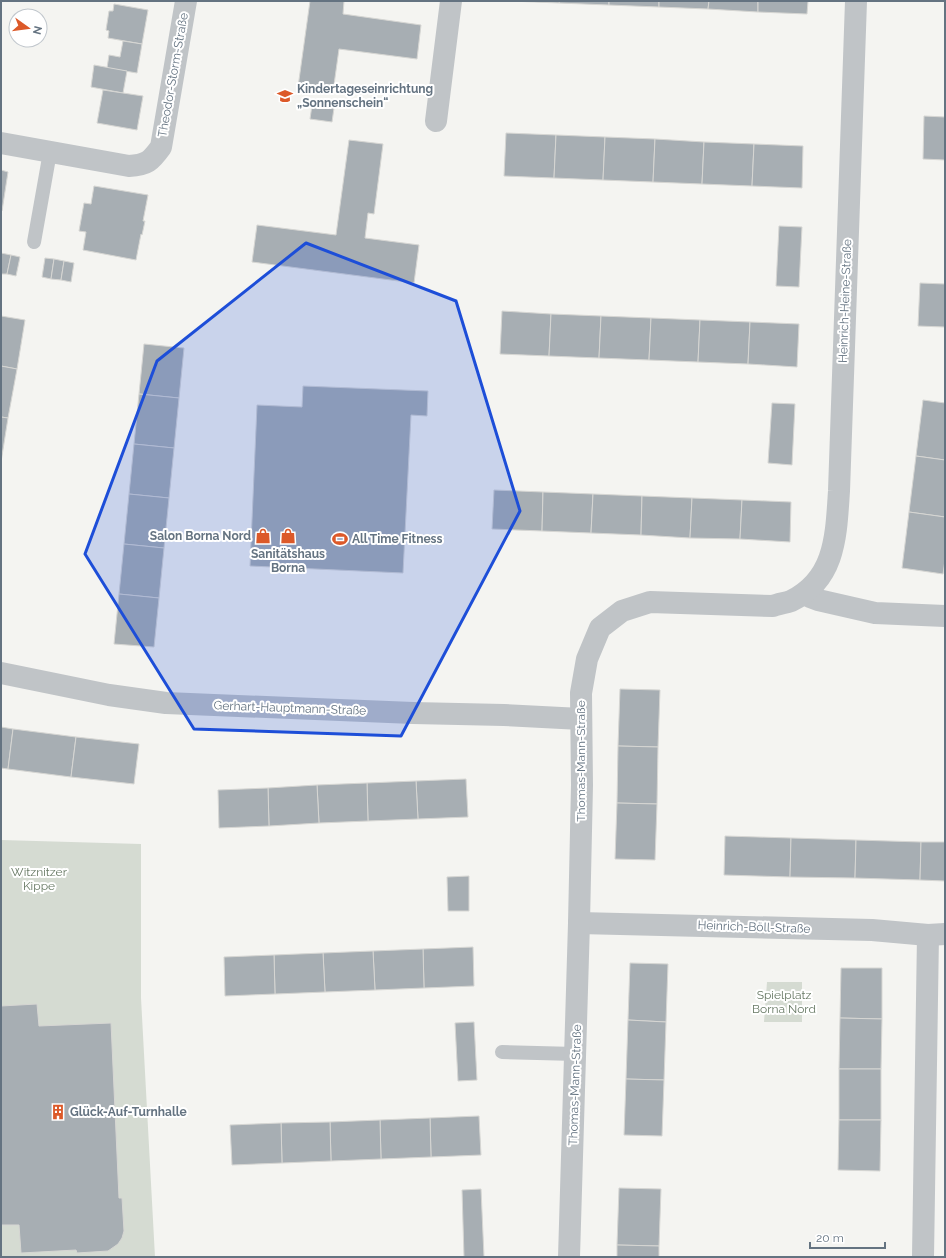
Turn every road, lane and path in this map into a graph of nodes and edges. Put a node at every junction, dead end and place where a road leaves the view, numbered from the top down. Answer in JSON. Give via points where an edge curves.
{"nodes":[{"id":1,"x":186,"y":1,"type":"edge"},
{"id":2,"x":451,"y":1,"type":"edge"},
{"id":3,"x":856,"y":1,"type":"edge"},
{"id":4,"x":436,"y":121,"type":"dead end"},
{"id":5,"x":1,"y":143,"type":"edge"},
{"id":6,"x":50,"y":152,"type":"junction"},
{"id":7,"x":34,"y":242,"type":"dead end"},
{"id":8,"x":806,"y":592,"type":"junction"},
{"id":9,"x":945,"y":616,"type":"edge"},
{"id":10,"x":1,"y":673,"type":"edge"},
{"id":11,"x":581,"y":719,"type":"junction"},
{"id":12,"x":579,"y":923,"type":"junction"},
{"id":13,"x":936,"y":935,"type":"edge"},
{"id":14,"x":502,"y":1052,"type":"dead end"},
{"id":15,"x":576,"y":1054,"type":"junction"},
{"id":16,"x":569,"y":1257,"type":"edge"},
{"id":17,"x":923,"y":1257,"type":"edge"}],
"edges":[{"from":1,"to":6,"type":"street","name":"Theodor-Storm-Straße","via":[[161,147],[153,158],[142,165],[129,166]]},
{"from":2,"to":4,"type":"street"},
{"from":3,"to":8,"type":"street","name":"Heinrich-Heine-Straße","via":[[836,535],[822,576]]},
{"from":5,"to":6,"type":"street","name":"Theodor-Storm-Straße"},
{"from":6,"to":7,"type":"lane"},
{"from":8,"to":9,"type":"street","via":[[818,600],[875,613]]},
{"from":8,"to":11,"type":"street","name":"Thomas-Mann-Straße","via":[[790,601],[773,606],[650,602],[622,611],[600,628],[587,659],[581,693]]},
{"from":10,"to":11,"type":"street","name":"Gerhart-Hauptmann-Straße","via":[[109,695],[166,703]]},
{"from":11,"to":12,"type":"street","name":"Thomas-Mann-Straße"},
{"from":12,"to":13,"type":"street","name":"Heinrich-Böll-Straße","via":[[872,930]]},
{"from":12,"to":15,"type":"street","name":"Thomas-Mann-Straße"},
{"from":13,"to":17,"type":"street","name":"Heinrich-Böll-Straße"},
{"from":14,"to":15,"type":"lane"},
{"from":15,"to":16,"type":"street","name":"Thomas-Mann-Straße"}]}
